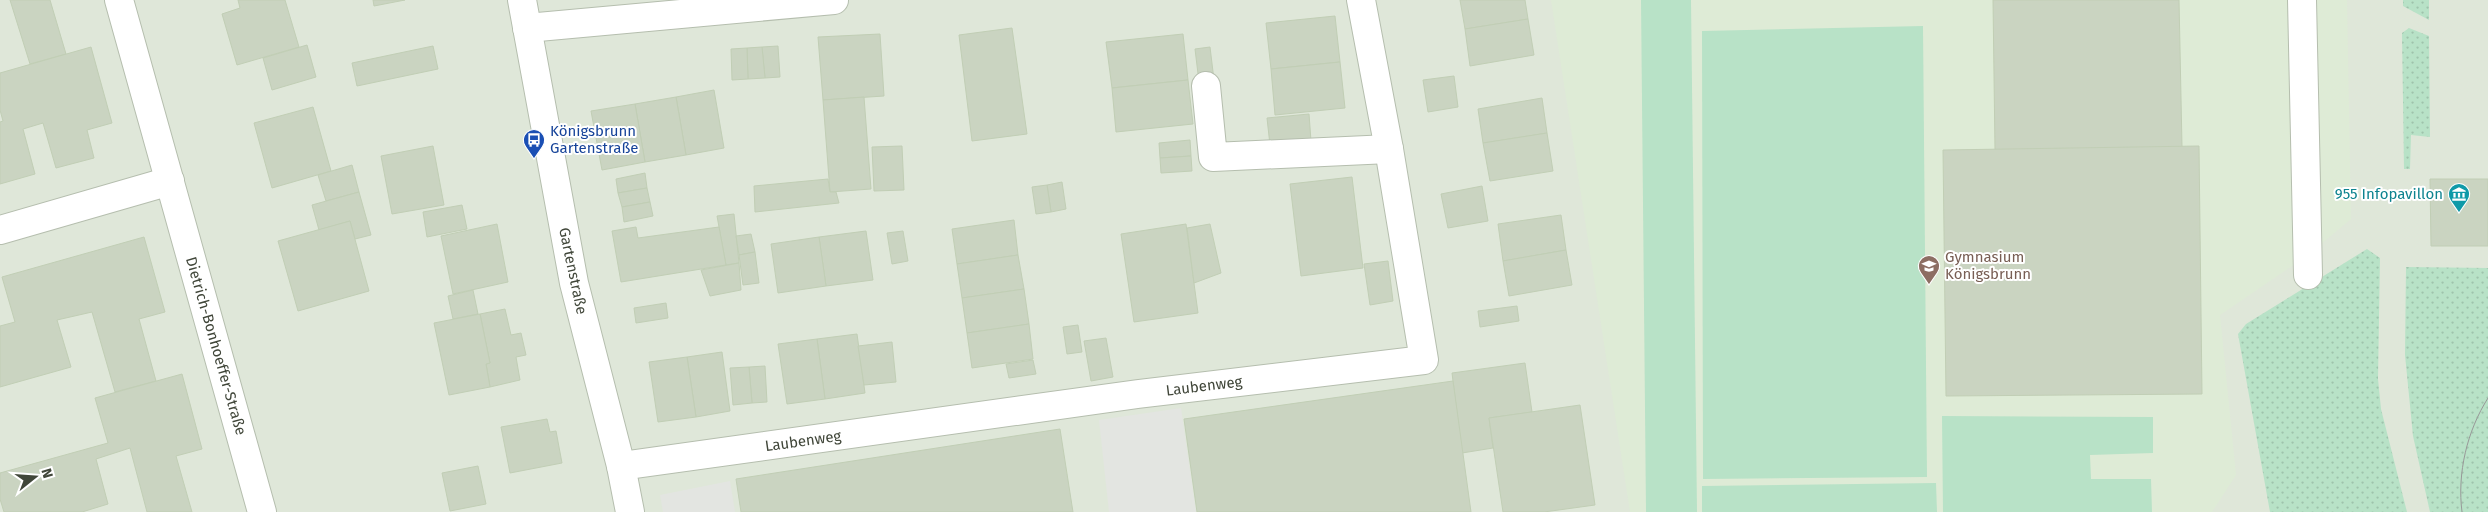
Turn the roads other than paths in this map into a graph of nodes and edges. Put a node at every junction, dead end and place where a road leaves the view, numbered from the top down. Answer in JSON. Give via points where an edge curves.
{"nodes":[{"id":1,"x":119,"y":0,"type":"edge"},
{"id":2,"x":522,"y":0,"type":"edge"},
{"id":3,"x":834,"y":0,"type":"edge"},
{"id":4,"x":1361,"y":0,"type":"edge"},
{"id":5,"x":2302,"y":0,"type":"edge"},
{"id":6,"x":527,"y":28,"type":"junction"},
{"id":7,"x":1206,"y":86,"type":"dead end"},
{"id":8,"x":1389,"y":149,"type":"junction"},
{"id":9,"x":170,"y":181,"type":"junction"},
{"id":10,"x":0,"y":230,"type":"edge"},
{"id":11,"x":2308,"y":275,"type":"dead end"},
{"id":12,"x":621,"y":466,"type":"junction"},
{"id":13,"x":262,"y":512,"type":"edge"},
{"id":14,"x":630,"y":512,"type":"edge"}],
"edges":[{"from":1,"to":9,"type":"street","name":"Dietrich-Bonhoeffer-Straße"},
{"from":2,"to":6,"type":"street","name":"Gartenstraße"},
{"from":3,"to":6,"type":"street"},
{"from":4,"to":8,"type":"street","name":"Laubenweg"},
{"from":5,"to":11,"type":"street"},
{"from":6,"to":12,"type":"street","name":"Gartenstraße","via":[[574,283]]},
{"from":7,"to":8,"type":"street","via":[[1213,157]]},
{"from":8,"to":12,"type":"street","name":"Laubenweg","via":[[1424,360],[1138,394]]},
{"from":9,"to":10,"type":"street"},
{"from":9,"to":13,"type":"street","name":"Dietrich-Bonhoeffer-Straße"},
{"from":12,"to":14,"type":"street","name":"Gartenstraße"}]}
